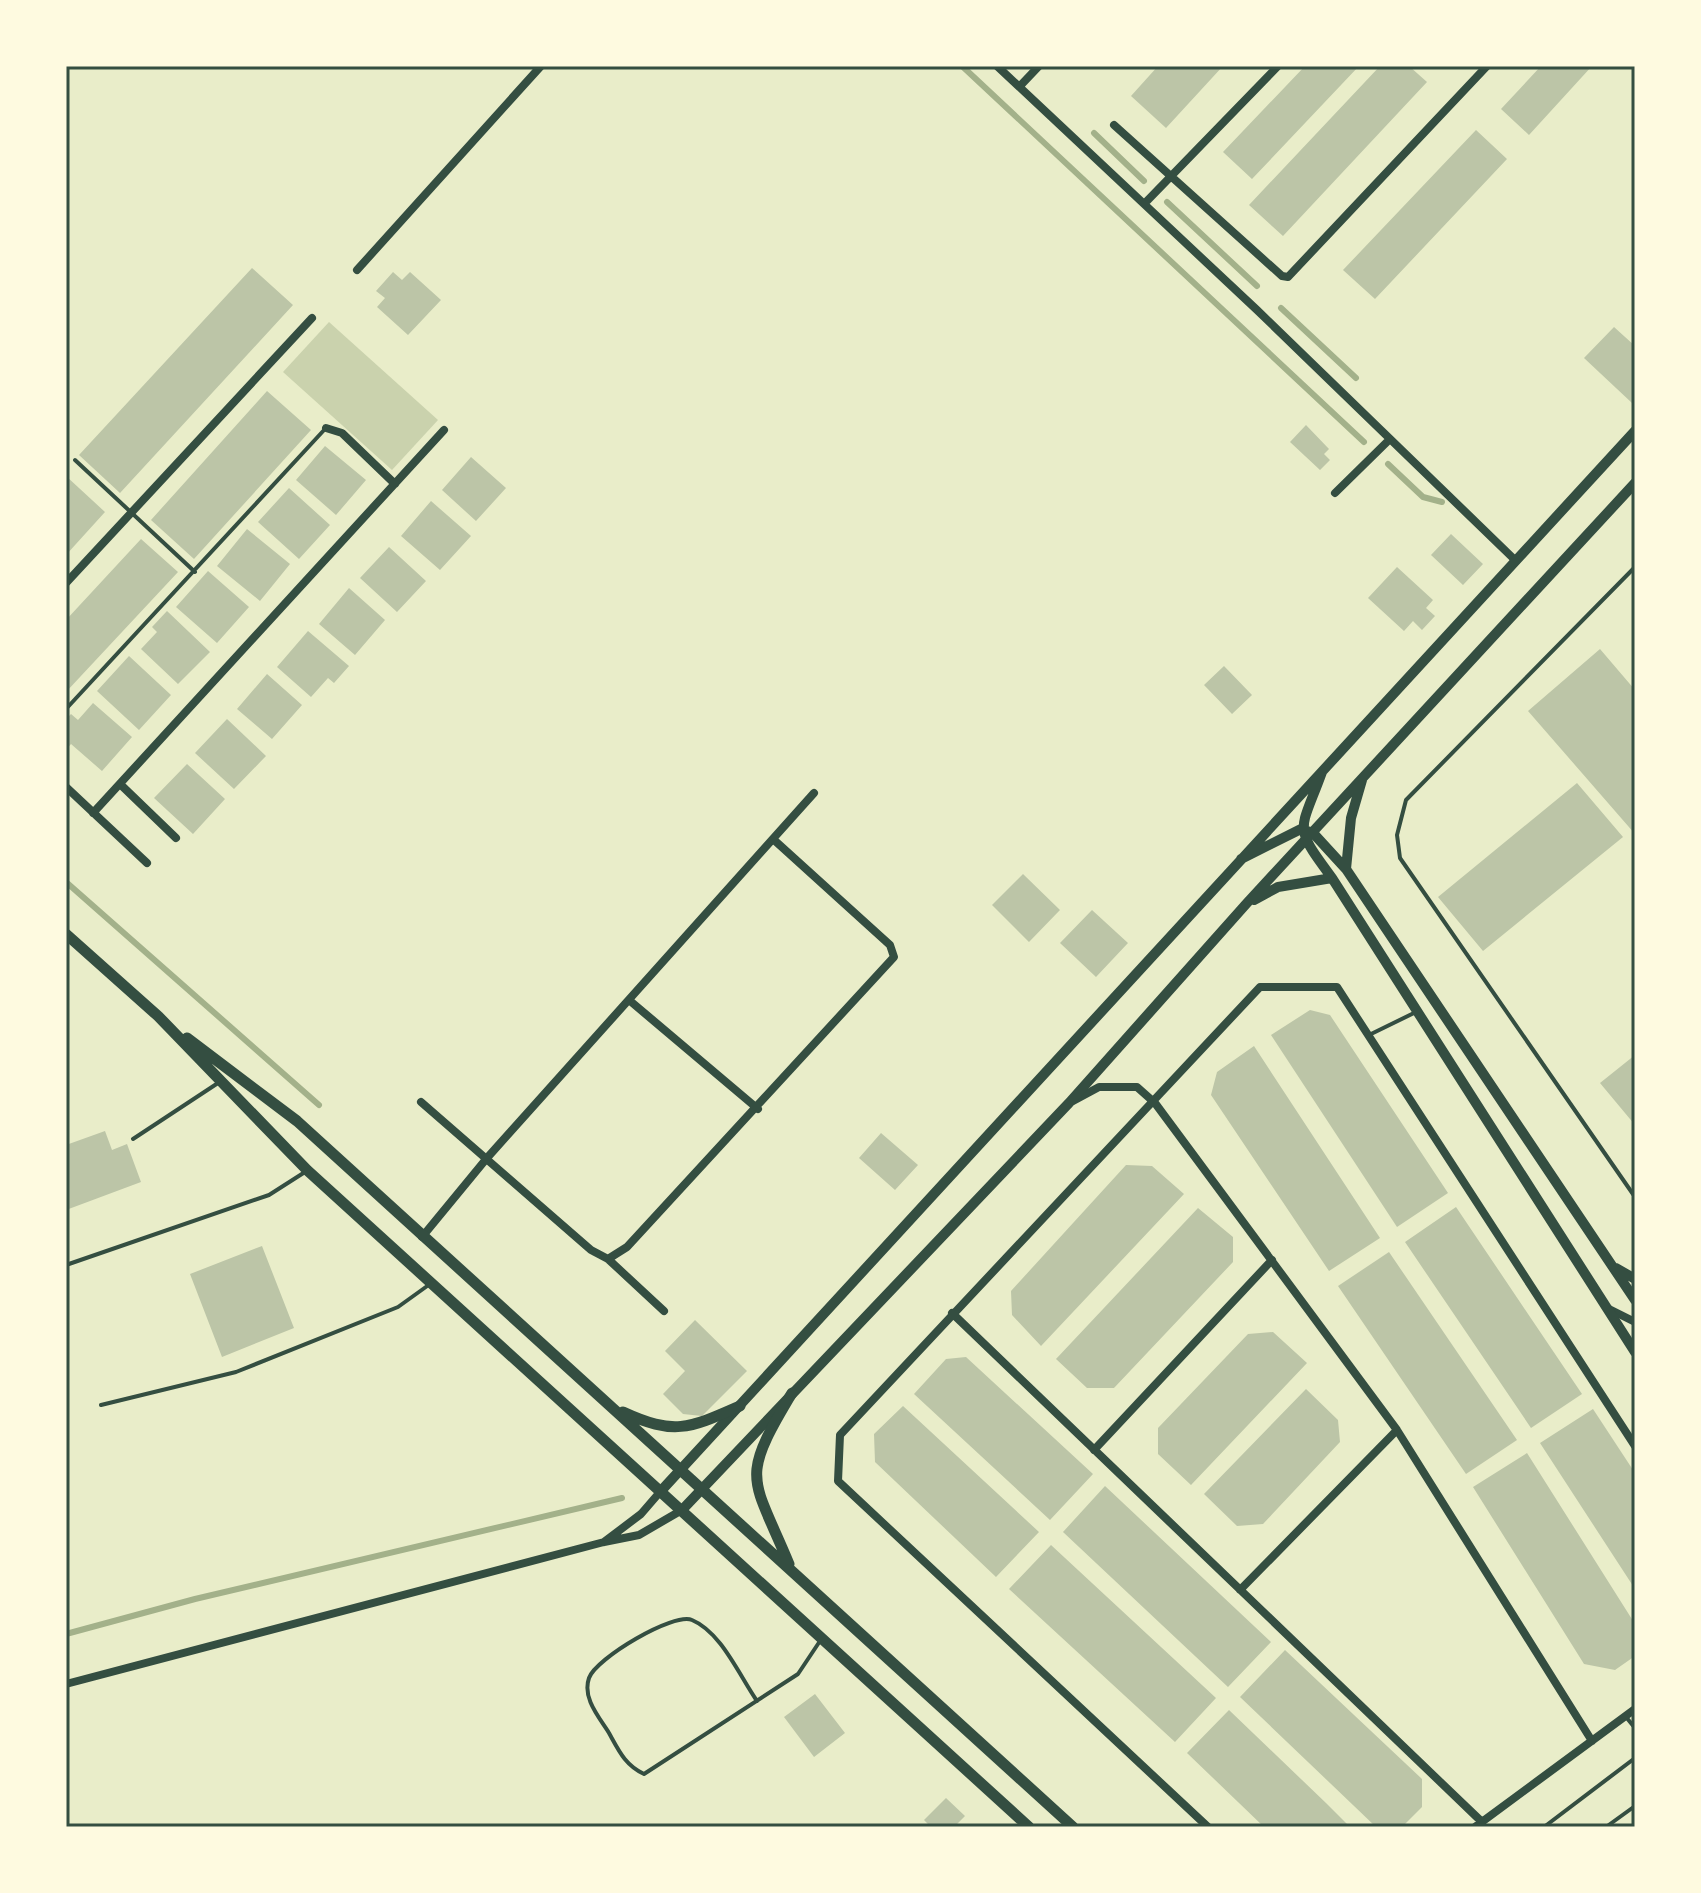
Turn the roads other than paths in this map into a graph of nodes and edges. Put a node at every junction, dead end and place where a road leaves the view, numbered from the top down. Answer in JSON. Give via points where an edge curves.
{"nodes":[{"id":1,"x":541,"y":66,"type":"edge"},
{"id":2,"x":997,"y":66,"type":"edge"},
{"id":3,"x":1039,"y":66,"type":"edge"},
{"id":4,"x":1278,"y":66,"type":"edge"},
{"id":5,"x":1487,"y":66,"type":"edge"},
{"id":6,"x":1020,"y":86,"type":"junction"},
{"id":7,"x":1114,"y":125,"type":"dead end"},
{"id":8,"x":1171,"y":176,"type":"junction"},
{"id":9,"x":1145,"y":203,"type":"junction"},
{"id":10,"x":357,"y":270,"type":"dead end"},
{"id":11,"x":312,"y":318,"type":"dead end"},
{"id":12,"x":326,"y":428,"type":"joint"},
{"id":13,"x":444,"y":430,"type":"dead end"},
{"id":14,"x":1635,"y":431,"type":"edge"},
{"id":15,"x":1390,"y":439,"type":"junction"},
{"id":16,"x":75,"y":460,"type":"dead end"},
{"id":17,"x":1635,"y":483,"type":"edge"},
{"id":18,"x":395,"y":484,"type":"junction"},
{"id":19,"x":1335,"y":493,"type":"dead end"},
{"id":20,"x":132,"y":512,"type":"junction"},
{"id":21,"x":1515,"y":560,"type":"junction"},
{"id":22,"x":1635,"y":567,"type":"edge"},
{"id":23,"x":195,"y":572,"type":"junction"},
{"id":24,"x":66,"y":583,"type":"edge"},
{"id":25,"x":66,"y":709,"type":"edge"},
{"id":26,"x":1324,"y":767,"type":"junction"},
{"id":27,"x":1363,"y":778,"type":"junction"},
{"id":28,"x":120,"y":784,"type":"junction"},
{"id":29,"x":66,"y":787,"type":"edge"},
{"id":30,"x":814,"y":793,"type":"dead end"},
{"id":31,"x":93,"y":813,"type":"junction"},
{"id":32,"x":1301,"y":829,"type":"junction"},
{"id":33,"x":1309,"y":837,"type":"junction"},
{"id":34,"x":176,"y":838,"type":"dead end"},
{"id":35,"x":773,"y":839,"type":"junction"},
{"id":36,"x":1236,"y":862,"type":"junction"},
{"id":37,"x":147,"y":863,"type":"dead end"},
{"id":38,"x":1346,"y":869,"type":"junction"},
{"id":39,"x":1332,"y":878,"type":"junction"},
{"id":40,"x":1247,"y":903,"type":"junction"},
{"id":41,"x":66,"y":934,"type":"edge"},
{"id":42,"x":629,"y":1000,"type":"junction"},
{"id":43,"x":1416,"y":1012,"type":"junction"},
{"id":44,"x":158,"y":1016,"type":"junction"},
{"id":45,"x":1369,"y":1035,"type":"junction"},
{"id":46,"x":221,"y":1082,"type":"junction"},
{"id":47,"x":421,"y":1102,"type":"dead end"},
{"id":48,"x":1069,"y":1103,"type":"junction"},
{"id":49,"x":1155,"y":1103,"type":"junction"},
{"id":50,"x":758,"y":1109,"type":"junction"},
{"id":51,"x":133,"y":1139,"type":"dead end"},
{"id":52,"x":487,"y":1158,"type":"junction"},
{"id":53,"x":307,"y":1170,"type":"junction"},
{"id":54,"x":1635,"y":1196,"type":"edge"},
{"id":55,"x":422,"y":1237,"type":"junction"},
{"id":56,"x":608,"y":1259,"type":"junction"},
{"id":57,"x":1272,"y":1260,"type":"junction"},
{"id":58,"x":66,"y":1265,"type":"edge"},
{"id":59,"x":1611,"y":1265,"type":"junction"},
{"id":60,"x":1635,"y":1279,"type":"edge"},
{"id":61,"x":432,"y":1282,"type":"junction"},
{"id":62,"x":1635,"y":1300,"type":"edge"},
{"id":63,"x":1607,"y":1308,"type":"junction"},
{"id":64,"x":664,"y":1311,"type":"dead end"},
{"id":65,"x":952,"y":1313,"type":"junction"},
{"id":66,"x":1635,"y":1322,"type":"edge"},
{"id":67,"x":1635,"y":1352,"type":"edge"},
{"id":68,"x":792,"y":1393,"type":"junction"},
{"id":69,"x":101,"y":1405,"type":"dead end"},
{"id":70,"x":740,"y":1406,"type":"junction"},
{"id":71,"x":612,"y":1407,"type":"junction"},
{"id":72,"x":1397,"y":1430,"type":"junction"},
{"id":73,"x":1635,"y":1446,"type":"edge"},
{"id":74,"x":1094,"y":1450,"type":"junction"},
{"id":75,"x":681,"y":1469,"type":"junction"},
{"id":76,"x":703,"y":1489,"type":"junction"},
{"id":77,"x":660,"y":1492,"type":"junction"},
{"id":78,"x":682,"y":1510,"type":"junction"},
{"id":79,"x":604,"y":1542,"type":"junction"},
{"id":80,"x":791,"y":1570,"type":"junction"},
{"id":81,"x":1240,"y":1590,"type":"junction"},
{"id":82,"x":822,"y":1639,"type":"junction"},
{"id":83,"x":66,"y":1684,"type":"edge"},
{"id":84,"x":757,"y":1701,"type":"junction"},
{"id":85,"x":1635,"y":1709,"type":"edge"},
{"id":86,"x":1626,"y":1716,"type":"junction"},
{"id":87,"x":1635,"y":1728,"type":"edge"},
{"id":88,"x":1592,"y":1741,"type":"junction"},
{"id":89,"x":1635,"y":1758,"type":"edge"},
{"id":90,"x":1635,"y":1806,"type":"edge"},
{"id":91,"x":1478,"y":1824,"type":"edge"},
{"id":92,"x":1029,"y":1827,"type":"edge"},
{"id":93,"x":1073,"y":1827,"type":"edge"},
{"id":94,"x":1208,"y":1827,"type":"edge"},
{"id":95,"x":1544,"y":1827,"type":"edge"},
{"id":96,"x":1606,"y":1827,"type":"edge"}],
"edges":[{"from":1,"to":10,"type":"street"},
{"from":2,"to":6,"type":"street"},
{"from":3,"to":6,"type":"street"},
{"from":4,"to":8,"type":"street"},
{"from":5,"to":8,"type":"street","via":[[1288,277]]},
{"from":6,"to":9,"type":"street"},
{"from":7,"to":8,"type":"street"},
{"from":8,"to":9,"type":"street"},
{"from":9,"to":15,"type":"street"},
{"from":11,"to":20,"type":"street"},
{"from":12,"to":18,"type":"street","via":[[342,433]]},
{"from":12,"to":23,"type":"lane"},
{"from":13,"to":18,"type":"street"},
{"from":14,"to":21,"type":"street"},
{"from":15,"to":19,"type":"street"},
{"from":15,"to":21,"type":"street"},
{"from":16,"to":20,"type":"lane"},
{"from":17,"to":27,"type":"street"},
{"from":18,"to":28,"type":"street"},
{"from":20,"to":23,"type":"lane"},
{"from":20,"to":24,"type":"street"},
{"from":21,"to":26,"type":"street"},
{"from":22,"to":54,"type":"lane","via":[[1406,800],[1397,835],[1400,858]]},
{"from":23,"to":25,"type":"lane"},
{"from":26,"to":32,"type":"street"},
{"from":26,"to":36,"type":"street"},
{"from":27,"to":33,"type":"street"},
{"from":27,"to":38,"type":"street"},
{"from":28,"to":31,"type":"street"},
{"from":28,"to":34,"type":"street"},
{"from":29,"to":31,"type":"street"},
{"from":30,"to":35,"type":"street"},
{"from":31,"to":37,"type":"street"},
{"from":32,"to":33,"type":"street"},
{"from":32,"to":36,"type":"street"},
{"from":33,"to":38,"type":"street"},
{"from":33,"to":39,"type":"street"},
{"from":33,"to":40,"type":"street"},
{"from":35,"to":42,"type":"street"},
{"from":35,"to":50,"type":"street","via":[[890,945],[894,957]]},
{"from":36,"to":70,"type":"street"},
{"from":38,"to":59,"type":"street"},
{"from":39,"to":40,"type":"street","via":[[1278,887]]},
{"from":39,"to":43,"type":"street"},
{"from":40,"to":48,"type":"street"},
{"from":41,"to":44,"type":"main road"},
{"from":42,"to":50,"type":"street"},
{"from":42,"to":52,"type":"street"},
{"from":43,"to":45,"type":"lane"},
{"from":43,"to":63,"type":"street"},
{"from":44,"to":46,"type":"main road"},
{"from":44,"to":55,"type":"main road","via":[[297,1121]]},
{"from":45,"to":49,"type":"street","via":[[1337,987],[1260,987]]},
{"from":45,"to":73,"type":"street"},
{"from":46,"to":51,"type":"lane"},
{"from":46,"to":53,"type":"main road"},
{"from":47,"to":52,"type":"street"},
{"from":48,"to":49,"type":"street","via":[[1099,1087],[1137,1087]]},
{"from":48,"to":68,"type":"street"},
{"from":49,"to":57,"type":"street"},
{"from":49,"to":65,"type":"street"},
{"from":50,"to":56,"type":"street","via":[[627,1247]]},
{"from":52,"to":55,"type":"street"},
{"from":52,"to":56,"type":"street"},
{"from":53,"to":58,"type":"lane","via":[[269,1195]]},
{"from":53,"to":61,"type":"main road"},
{"from":55,"to":71,"type":"main road"},
{"from":56,"to":64,"type":"street"},
{"from":57,"to":72,"type":"street"},
{"from":57,"to":74,"type":"street"},
{"from":59,"to":60,"type":"street"},
{"from":59,"to":62,"type":"street"},
{"from":61,"to":69,"type":"lane","via":[[398,1307],[236,1372]]},
{"from":61,"to":77,"type":"main road"},
{"from":63,"to":66,"type":"street"},
{"from":63,"to":67,"type":"street"},
{"from":65,"to":74,"type":"street"},
{"from":65,"to":94,"type":"street","via":[[840,1435],[838,1481]]},
{"from":68,"to":76,"type":"street"},
{"from":68,"to":80,"type":"main road","via":[[762,1443],[755,1486]]},
{"from":70,"to":71,"type":"main road","via":[[673,1429],[655,1427]]},
{"from":70,"to":75,"type":"street"},
{"from":71,"to":75,"type":"main road"},
{"from":72,"to":81,"type":"street"},
{"from":72,"to":88,"type":"street"},
{"from":74,"to":81,"type":"street"},
{"from":75,"to":76,"type":"main road"},
{"from":75,"to":77,"type":"street"},
{"from":76,"to":78,"type":"street"},
{"from":76,"to":80,"type":"main road"},
{"from":77,"to":78,"type":"main road"},
{"from":77,"to":79,"type":"street"},
{"from":78,"to":79,"type":"street","via":[[639,1535]]},
{"from":78,"to":82,"type":"main road"},
{"from":79,"to":83,"type":"street"},
{"from":80,"to":93,"type":"main road"},
{"from":81,"to":91,"type":"street"},
{"from":82,"to":84,"type":"lane","via":[[798,1674]]},
{"from":82,"to":92,"type":"main road"},
{"from":84,"to":84,"type":"lane","via":[[644,1774],[628,1766],[587,1696],[589,1678],[600,1660],[673,1620],[688,1618],[708,1629]]},
{"from":85,"to":86,"type":"street"},
{"from":86,"to":87,"type":"lane"},
{"from":86,"to":88,"type":"street"},
{"from":88,"to":91,"type":"street"},
{"from":89,"to":95,"type":"lane"},
{"from":90,"to":96,"type":"lane"}]}
